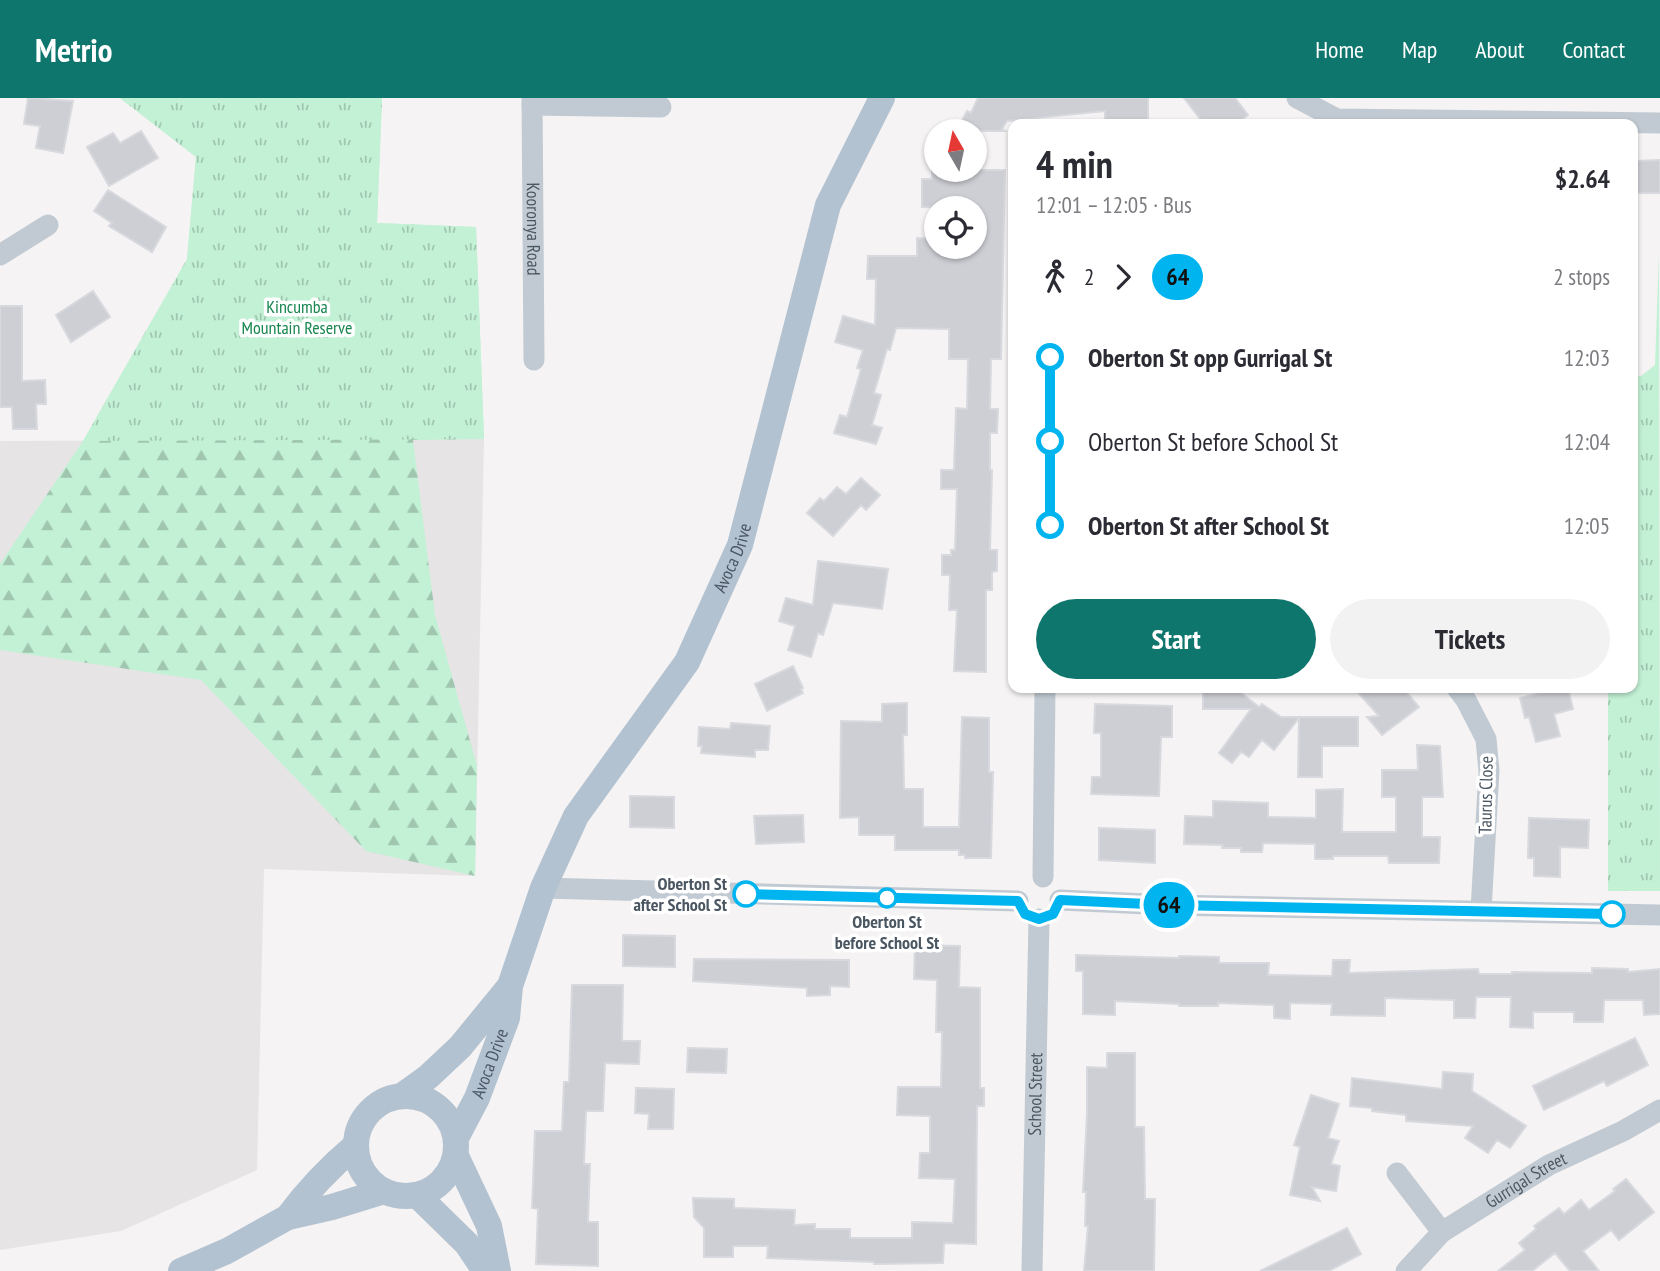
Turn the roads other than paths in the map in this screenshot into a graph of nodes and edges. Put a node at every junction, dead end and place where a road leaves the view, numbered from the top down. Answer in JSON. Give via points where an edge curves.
{"nodes":[{"id":1,"x":881,"y":98,"type":"edge"},
{"id":2,"x":1297,"y":98,"type":"edge"},
{"id":3,"x":532,"y":102,"type":"edge"},
{"id":4,"x":661,"y":107,"type":"dead end"},
{"id":5,"x":1336,"y":119,"type":"edge"},
{"id":6,"x":1638,"y":123,"type":"edge"},
{"id":7,"x":1660,"y":123,"type":"edge"},
{"id":8,"x":48,"y":225,"type":"dead end"},
{"id":9,"x":0,"y":255,"type":"edge"},
{"id":10,"x":534,"y":360,"type":"dead end"},
{"id":11,"x":1045,"y":693,"type":"edge"},
{"id":12,"x":1461,"y":693,"type":"edge"},
{"id":13,"x":1043,"y":877,"type":"junction"},
{"id":14,"x":543,"y":888,"type":"junction"},
{"id":15,"x":1060,"y":900,"type":"junction"},
{"id":16,"x":1018,"y":901,"type":"junction"},
{"id":17,"x":1481,"y":910,"type":"junction"},
{"id":18,"x":1660,"y":915,"type":"edge"},
{"id":19,"x":1039,"y":919,"type":"junction"},
{"id":20,"x":510,"y":986,"type":"junction"},
{"id":21,"x":403,"y":1095,"type":"junction"},
{"id":22,"x":1660,"y":1110,"type":"edge"},
{"id":23,"x":355,"y":1146,"type":"junction"},
{"id":24,"x":456,"y":1147,"type":"junction"},
{"id":25,"x":1397,"y":1174,"type":"dead end"},
{"id":26,"x":384,"y":1191,"type":"junction"},
{"id":27,"x":417,"y":1195,"type":"junction"},
{"id":28,"x":288,"y":1217,"type":"junction"},
{"id":29,"x":1442,"y":1232,"type":"junction"},
{"id":30,"x":181,"y":1271,"type":"edge"},
{"id":31,"x":485,"y":1271,"type":"edge"},
{"id":32,"x":498,"y":1271,"type":"edge"},
{"id":33,"x":1032,"y":1271,"type":"edge"},
{"id":34,"x":1406,"y":1271,"type":"edge"}],
"edges":[{"from":1,"to":14,"type":"main road","name":"Avoca Drive","via":[[828,205],[740,545],[687,663],[576,816]]},
{"from":2,"to":5,"type":"street"},
{"from":3,"to":4,"type":"street"},
{"from":3,"to":10,"type":"street","name":"Kooronya Road"},
{"from":6,"to":7,"type":"street"},
{"from":8,"to":9,"type":"street"},
{"from":11,"to":13,"type":"street"},
{"from":12,"to":17,"type":"street","name":"Taurus Close","via":[[1486,739],[1489,771]]},
{"from":13,"to":15,"type":"street","via":[[1056,885]]},
{"from":13,"to":16,"type":"street","via":[[1024,883]]},
{"from":14,"to":16,"type":"street"},
{"from":14,"to":20,"type":"main road","name":"Avoca Drive"},
{"from":15,"to":17,"type":"street"},
{"from":15,"to":19,"type":"street","via":[[1053,914]]},
{"from":16,"to":19,"type":"street","via":[[1025,914]]},
{"from":17,"to":18,"type":"street"},
{"from":19,"to":33,"type":"street","name":"School Street"},
{"from":20,"to":21,"type":"main road","name":"Avoca Drive","via":[[460,1047]]},
{"from":20,"to":24,"type":"main road","name":"Avoca Drive","via":[[507,1018]]},
{"from":21,"to":23,"type":"main road","via":[[388,1098],[364,1117]]},
{"from":21,"to":24,"type":"main road","via":[[432,1102],[443,1111],[452,1124]]},
{"from":22,"to":29,"type":"street","name":"Gurrigal Street","via":[[1549,1165]]},
{"from":23,"to":26,"type":"main road","via":[[363,1173]]},
{"from":23,"to":28,"type":"main road","via":[[310,1188]]},
{"from":24,"to":27,"type":"main road","via":[[451,1169],[442,1181]]},
{"from":24,"to":32,"type":"main road","via":[[489,1226]]},
{"from":25,"to":29,"type":"street"},
{"from":26,"to":27,"type":"main road"},
{"from":26,"to":28,"type":"main road"},
{"from":27,"to":31,"type":"main road","via":[[467,1244]]},
{"from":28,"to":30,"type":"main road"},
{"from":29,"to":34,"type":"street","name":"Gurrigal Street"}]}
